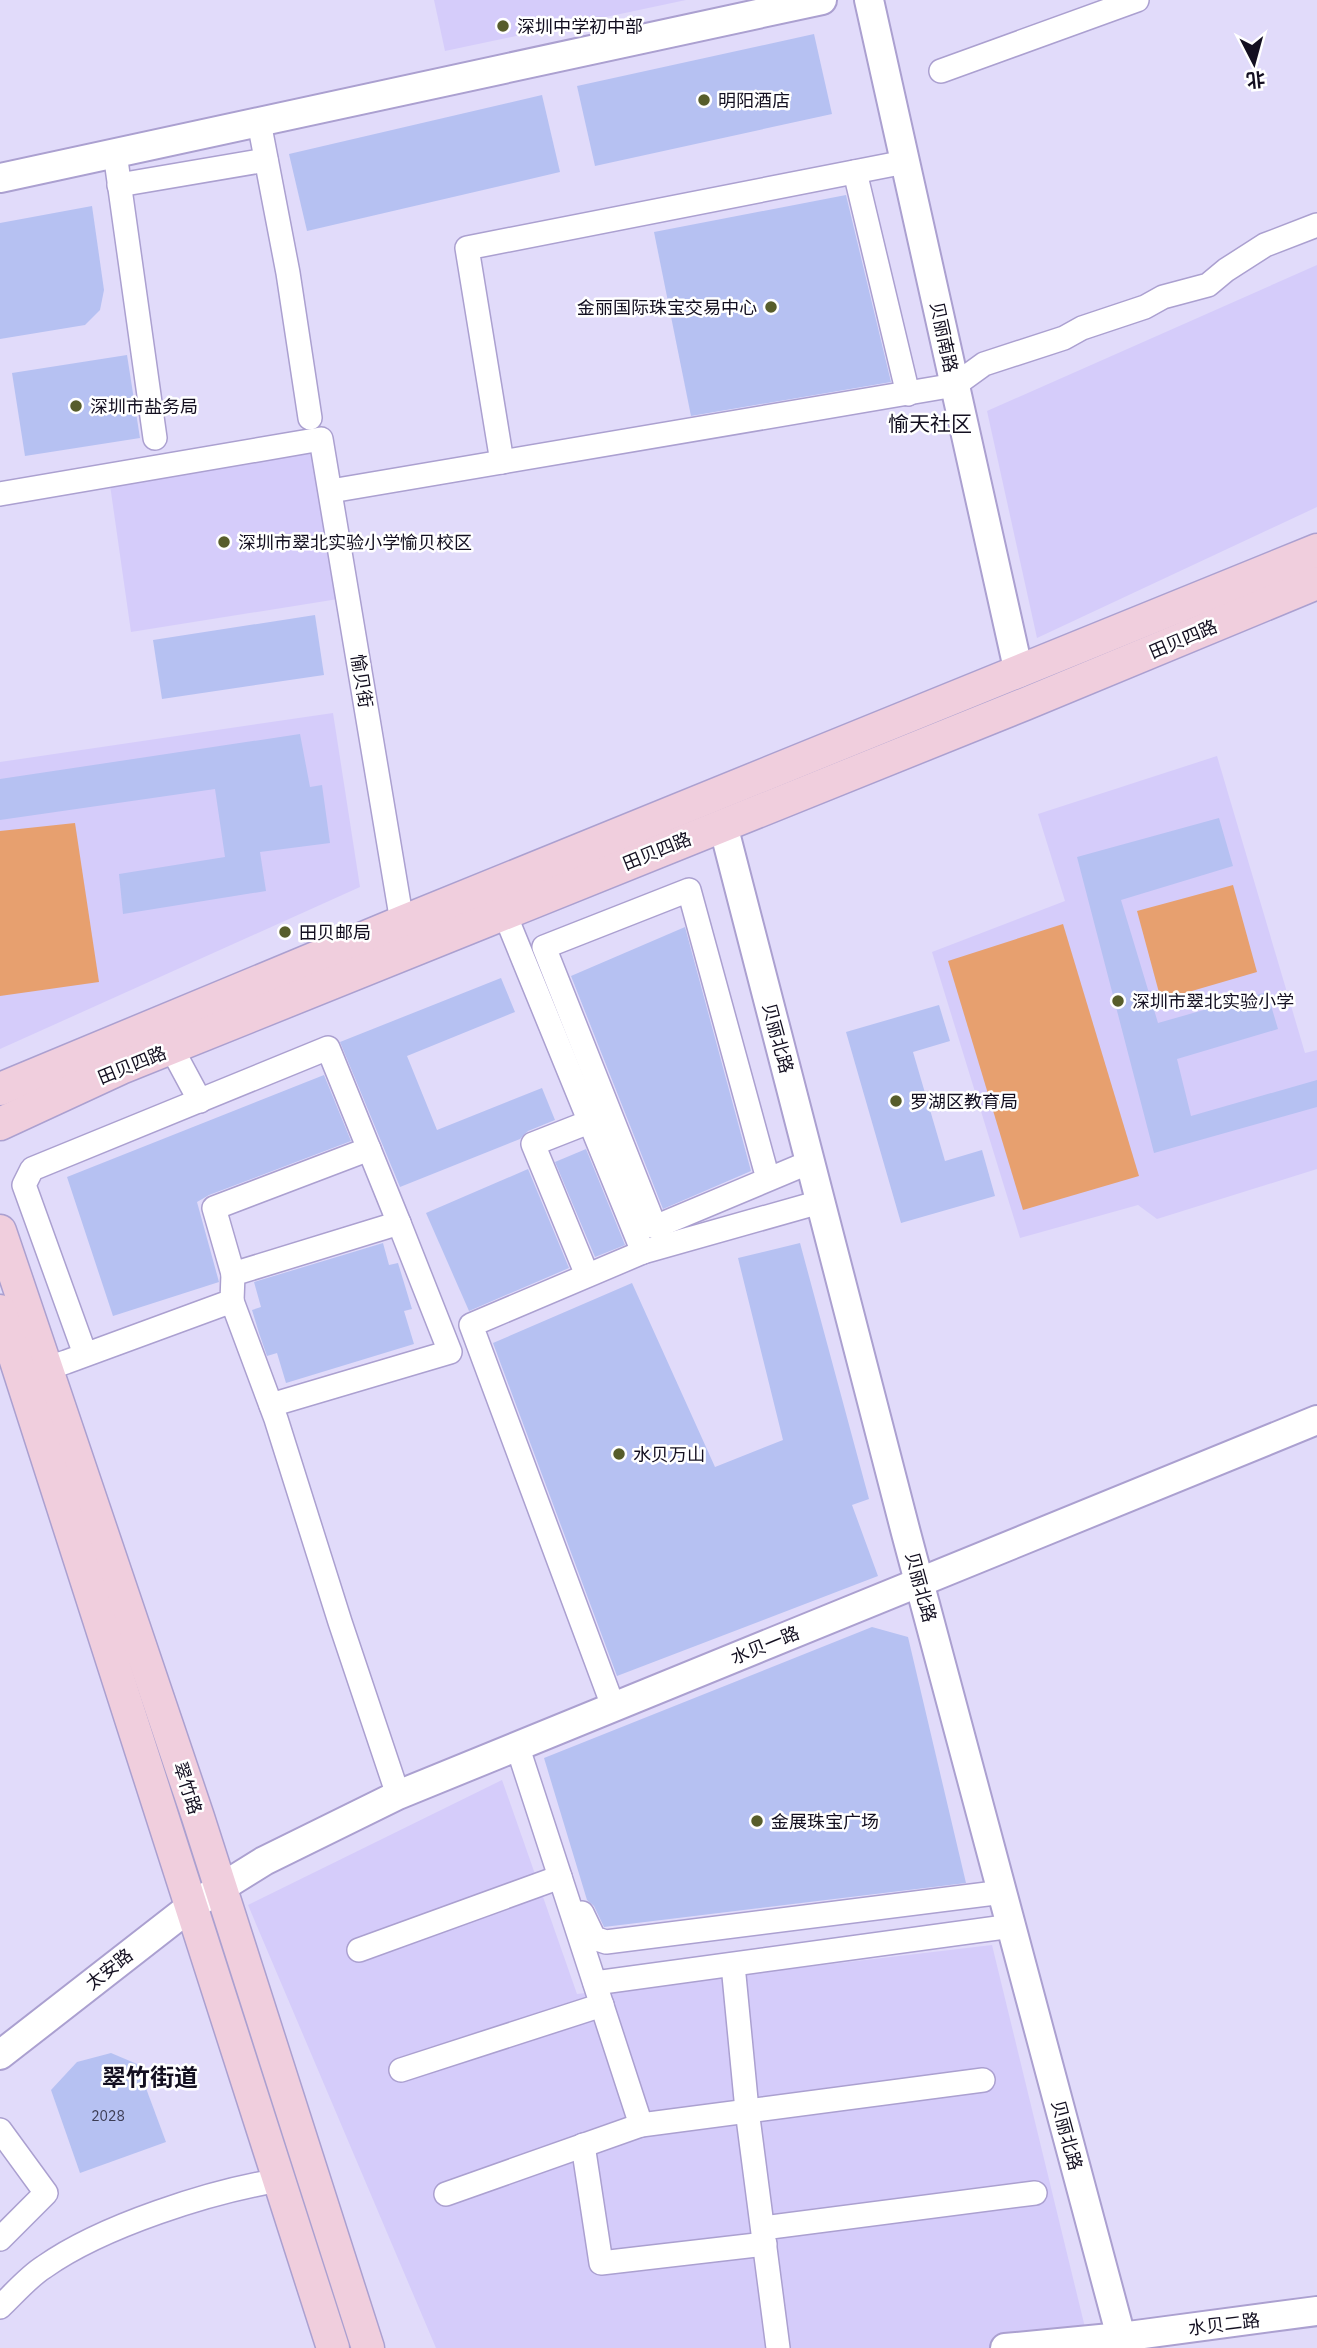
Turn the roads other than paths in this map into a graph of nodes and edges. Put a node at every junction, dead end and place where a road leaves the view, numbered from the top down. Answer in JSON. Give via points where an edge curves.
{"nodes":[{"id":1,"x":822,"y":0,"type":"edge"},
{"id":2,"x":869,"y":0,"type":"edge"},
{"id":3,"x":1137,"y":0,"type":"edge"},
{"id":4,"x":941,"y":71,"type":"dead end"},
{"id":5,"x":259,"y":122,"type":"junction"},
{"id":6,"x":115,"y":153,"type":"junction"},
{"id":7,"x":266,"y":160,"type":"junction"},
{"id":8,"x":905,"y":162,"type":"junction"},
{"id":9,"x":855,"y":172,"type":"junction"},
{"id":10,"x":0,"y":178,"type":"edge"},
{"id":11,"x":120,"y":185,"type":"junction"},
{"id":12,"x":1317,"y":225,"type":"edge"},
{"id":13,"x":955,"y":386,"type":"junction"},
{"id":14,"x":908,"y":394,"type":"junction"},
{"id":15,"x":310,"y":418,"type":"dead end"},
{"id":16,"x":155,"y":438,"type":"dead end"},
{"id":17,"x":502,"y":462,"type":"junction"},
{"id":18,"x":331,"y":491,"type":"junction"},
{"id":19,"x":0,"y":494,"type":"edge"},
{"id":20,"x":1315,"y":558,"type":"edge"},
{"id":21,"x":1018,"y":673,"type":"junction"},
{"id":22,"x":723,"y":825,"type":"junction"},
{"id":23,"x":504,"y":912,"type":"junction"},
{"id":24,"x":402,"y":922,"type":"junction"},
{"id":25,"x":172,"y":1049,"type":"junction"},
{"id":26,"x":116,"y":1055,"type":"junction"},
{"id":27,"x":0,"y":1089,"type":"edge"},
{"id":28,"x":200,"y":1101,"type":"junction"},
{"id":29,"x":589,"y":1122,"type":"junction"},
{"id":30,"x":0,"y":1124,"type":"edge"},
{"id":31,"x":369,"y":1149,"type":"junction"},
{"id":32,"x":810,"y":1162,"type":"junction"},
{"id":33,"x":768,"y":1179,"type":"junction"},
{"id":34,"x":820,"y":1202,"type":"junction"},
{"id":35,"x":399,"y":1223,"type":"junction"},
{"id":36,"x":0,"y":1231,"type":"edge"},
{"id":37,"x":643,"y":1252,"type":"junction"},
{"id":38,"x":233,"y":1274,"type":"junction"},
{"id":39,"x":587,"y":1275,"type":"junction"},
{"id":40,"x":232,"y":1301,"type":"junction"},
{"id":41,"x":0,"y":1311,"type":"edge"},
{"id":42,"x":85,"y":1354,"type":"junction"},
{"id":43,"x":48,"y":1368,"type":"junction"},
{"id":44,"x":271,"y":1405,"type":"junction"},
{"id":45,"x":1317,"y":1420,"type":"edge"},
{"id":46,"x":919,"y":1582,"type":"junction"},
{"id":47,"x":613,"y":1706,"type":"junction"},
{"id":48,"x":523,"y":1743,"type":"junction"},
{"id":49,"x":398,"y":1795,"type":"junction"},
{"id":50,"x":560,"y":1877,"type":"junction"},
{"id":51,"x":221,"y":1888,"type":"junction"},
{"id":52,"x":1003,"y":1892,"type":"junction"},
{"id":53,"x":190,"y":1907,"type":"junction"},
{"id":54,"x":1012,"y":1926,"type":"junction"},
{"id":55,"x":359,"y":1950,"type":"dead end"},
{"id":56,"x":733,"y":1965,"type":"junction"},
{"id":57,"x":595,"y":1983,"type":"junction"},
{"id":58,"x":602,"y":2005,"type":"junction"},
{"id":59,"x":0,"y":2055,"type":"edge"},
{"id":60,"x":401,"y":2070,"type":"dead end"},
{"id":61,"x":984,"y":2080,"type":"dead end"},
{"id":62,"x":747,"y":2110,"type":"junction"},
{"id":63,"x":641,"y":2125,"type":"junction"},
{"id":64,"x":0,"y":2130,"type":"edge"},
{"id":65,"x":583,"y":2146,"type":"junction"},
{"id":66,"x":281,"y":2180,"type":"junction"},
{"id":67,"x":1035,"y":2193,"type":"dead end"},
{"id":68,"x":446,"y":2194,"type":"dead end"},
{"id":69,"x":764,"y":2236,"type":"junction"},
{"id":70,"x":0,"y":2239,"type":"edge"},
{"id":71,"x":0,"y":2307,"type":"edge"},
{"id":72,"x":1317,"y":2311,"type":"edge"},
{"id":73,"x":1122,"y":2342,"type":"edge"},
{"id":74,"x":333,"y":2348,"type":"edge"},
{"id":75,"x":368,"y":2348,"type":"edge"},
{"id":76,"x":778,"y":2348,"type":"edge"},
{"id":77,"x":1005,"y":2348,"type":"edge"}],
"edges":[{"from":1,"to":5,"type":"street"},
{"from":2,"to":8,"type":"street","name":"贝丽南路"},
{"from":3,"to":4,"type":"street"},
{"from":5,"to":6,"type":"street"},
{"from":5,"to":7,"type":"street"},
{"from":6,"to":10,"type":"street"},
{"from":6,"to":11,"type":"street"},
{"from":7,"to":11,"type":"street"},
{"from":7,"to":15,"type":"street"},
{"from":8,"to":9,"type":"street"},
{"from":8,"to":13,"type":"street","name":"贝丽南路"},
{"from":9,"to":14,"type":"street"},
{"from":9,"to":17,"type":"street","via":[[467,248]]},
{"from":11,"to":16,"type":"street"},
{"from":12,"to":13,"type":"street","via":[[1265,245],[1208,285],[1163,297],[1064,338],[984,364]]},
{"from":13,"to":14,"type":"street"},
{"from":13,"to":21,"type":"street","name":"贝丽南路"},
{"from":14,"to":17,"type":"street"},
{"from":17,"to":18,"type":"street"},
{"from":18,"to":19,"type":"street","name":"愉贝街","via":[[321,439]]},
{"from":18,"to":24,"type":"street","name":"愉贝街"},
{"from":20,"to":21,"type":"main road","name":"田贝四路"},
{"from":20,"to":22,"type":"main road","name":"田贝四路","via":[[1025,704]]},
{"from":21,"to":24,"type":"main road","name":"田贝四路"},
{"from":22,"to":23,"type":"main road","name":"田贝四路"},
{"from":22,"to":32,"type":"street","name":"贝丽北路"},
{"from":23,"to":25,"type":"main road","name":"田贝四路"},
{"from":23,"to":29,"type":"street"},
{"from":24,"to":26,"type":"main road","name":"田贝四路"},
{"from":25,"to":26,"type":"main road","name":"田贝四路"},
{"from":25,"to":28,"type":"street"},
{"from":26,"to":27,"type":"main road","name":"田贝四路"},
{"from":26,"to":30,"type":"main road","name":"田贝四路"},
{"from":28,"to":31,"type":"street","via":[[328,1048]]},
{"from":28,"to":42,"type":"street","via":[[32,1169],[24,1185]]},
{"from":29,"to":37,"type":"street"},
{"from":29,"to":39,"type":"street","via":[[533,1144]]},
{"from":31,"to":35,"type":"street"},
{"from":31,"to":38,"type":"street","via":[[214,1208]]},
{"from":32,"to":33,"type":"street"},
{"from":32,"to":34,"type":"street","name":"贝丽北路"},
{"from":33,"to":33,"type":"street","via":[[655,1227],[544,947],[689,890]]},
{"from":34,"to":37,"type":"street"},
{"from":34,"to":46,"type":"street","name":"贝丽北路"},
{"from":35,"to":38,"type":"street"},
{"from":35,"to":44,"type":"street","via":[[450,1352]]},
{"from":36,"to":43,"type":"main road","name":"翠竹路"},
{"from":37,"to":39,"type":"street"},
{"from":38,"to":40,"type":"street"},
{"from":39,"to":47,"type":"street","via":[[471,1325]]},
{"from":40,"to":42,"type":"street"},
{"from":40,"to":44,"type":"street"},
{"from":41,"to":53,"type":"main road","name":"翠竹路"},
{"from":42,"to":43,"type":"street"},
{"from":43,"to":51,"type":"main road","name":"翠竹路"},
{"from":44,"to":49,"type":"street"},
{"from":45,"to":46,"type":"street","name":"水贝一路"},
{"from":46,"to":47,"type":"street","name":"水贝一路"},
{"from":46,"to":52,"type":"street","name":"贝丽北路"},
{"from":47,"to":48,"type":"street","name":"水贝一路"},
{"from":48,"to":49,"type":"street","name":"水贝一路"},
{"from":48,"to":50,"type":"street"},
{"from":48,"to":52,"type":"street","via":[[584,1922],[594,1938],[606,1942]]},
{"from":49,"to":51,"type":"street","name":"水贝一路","via":[[264,1861]]},
{"from":50,"to":55,"type":"street"},
{"from":50,"to":57,"type":"street"},
{"from":51,"to":53,"type":"street","name":"太安路"},
{"from":51,"to":75,"type":"main road","name":"翠竹路"},
{"from":52,"to":54,"type":"street","name":"贝丽北路"},
{"from":53,"to":59,"type":"street","name":"太安路"},
{"from":53,"to":66,"type":"main road","name":"翠竹路"},
{"from":54,"to":56,"type":"street"},
{"from":54,"to":73,"type":"street","name":"贝丽北路"},
{"from":56,"to":57,"type":"street"},
{"from":56,"to":62,"type":"street"},
{"from":57,"to":58,"type":"street"},
{"from":58,"to":60,"type":"street"},
{"from":58,"to":63,"type":"street"},
{"from":61,"to":62,"type":"street"},
{"from":62,"to":63,"type":"street"},
{"from":62,"to":69,"type":"street"},
{"from":63,"to":65,"type":"street"},
{"from":64,"to":70,"type":"street","via":[[46,2193]]},
{"from":65,"to":68,"type":"street"},
{"from":65,"to":69,"type":"street","via":[[601,2263]]},
{"from":66,"to":71,"type":"street","via":[[167,2210],[88,2241],[43,2267]]},
{"from":66,"to":74,"type":"main road","name":"翠竹路"},
{"from":67,"to":69,"type":"street"},
{"from":69,"to":76,"type":"street"},
{"from":72,"to":73,"type":"street","name":"水贝二路"},
{"from":73,"to":77,"type":"street","name":"水贝二路"}]}
